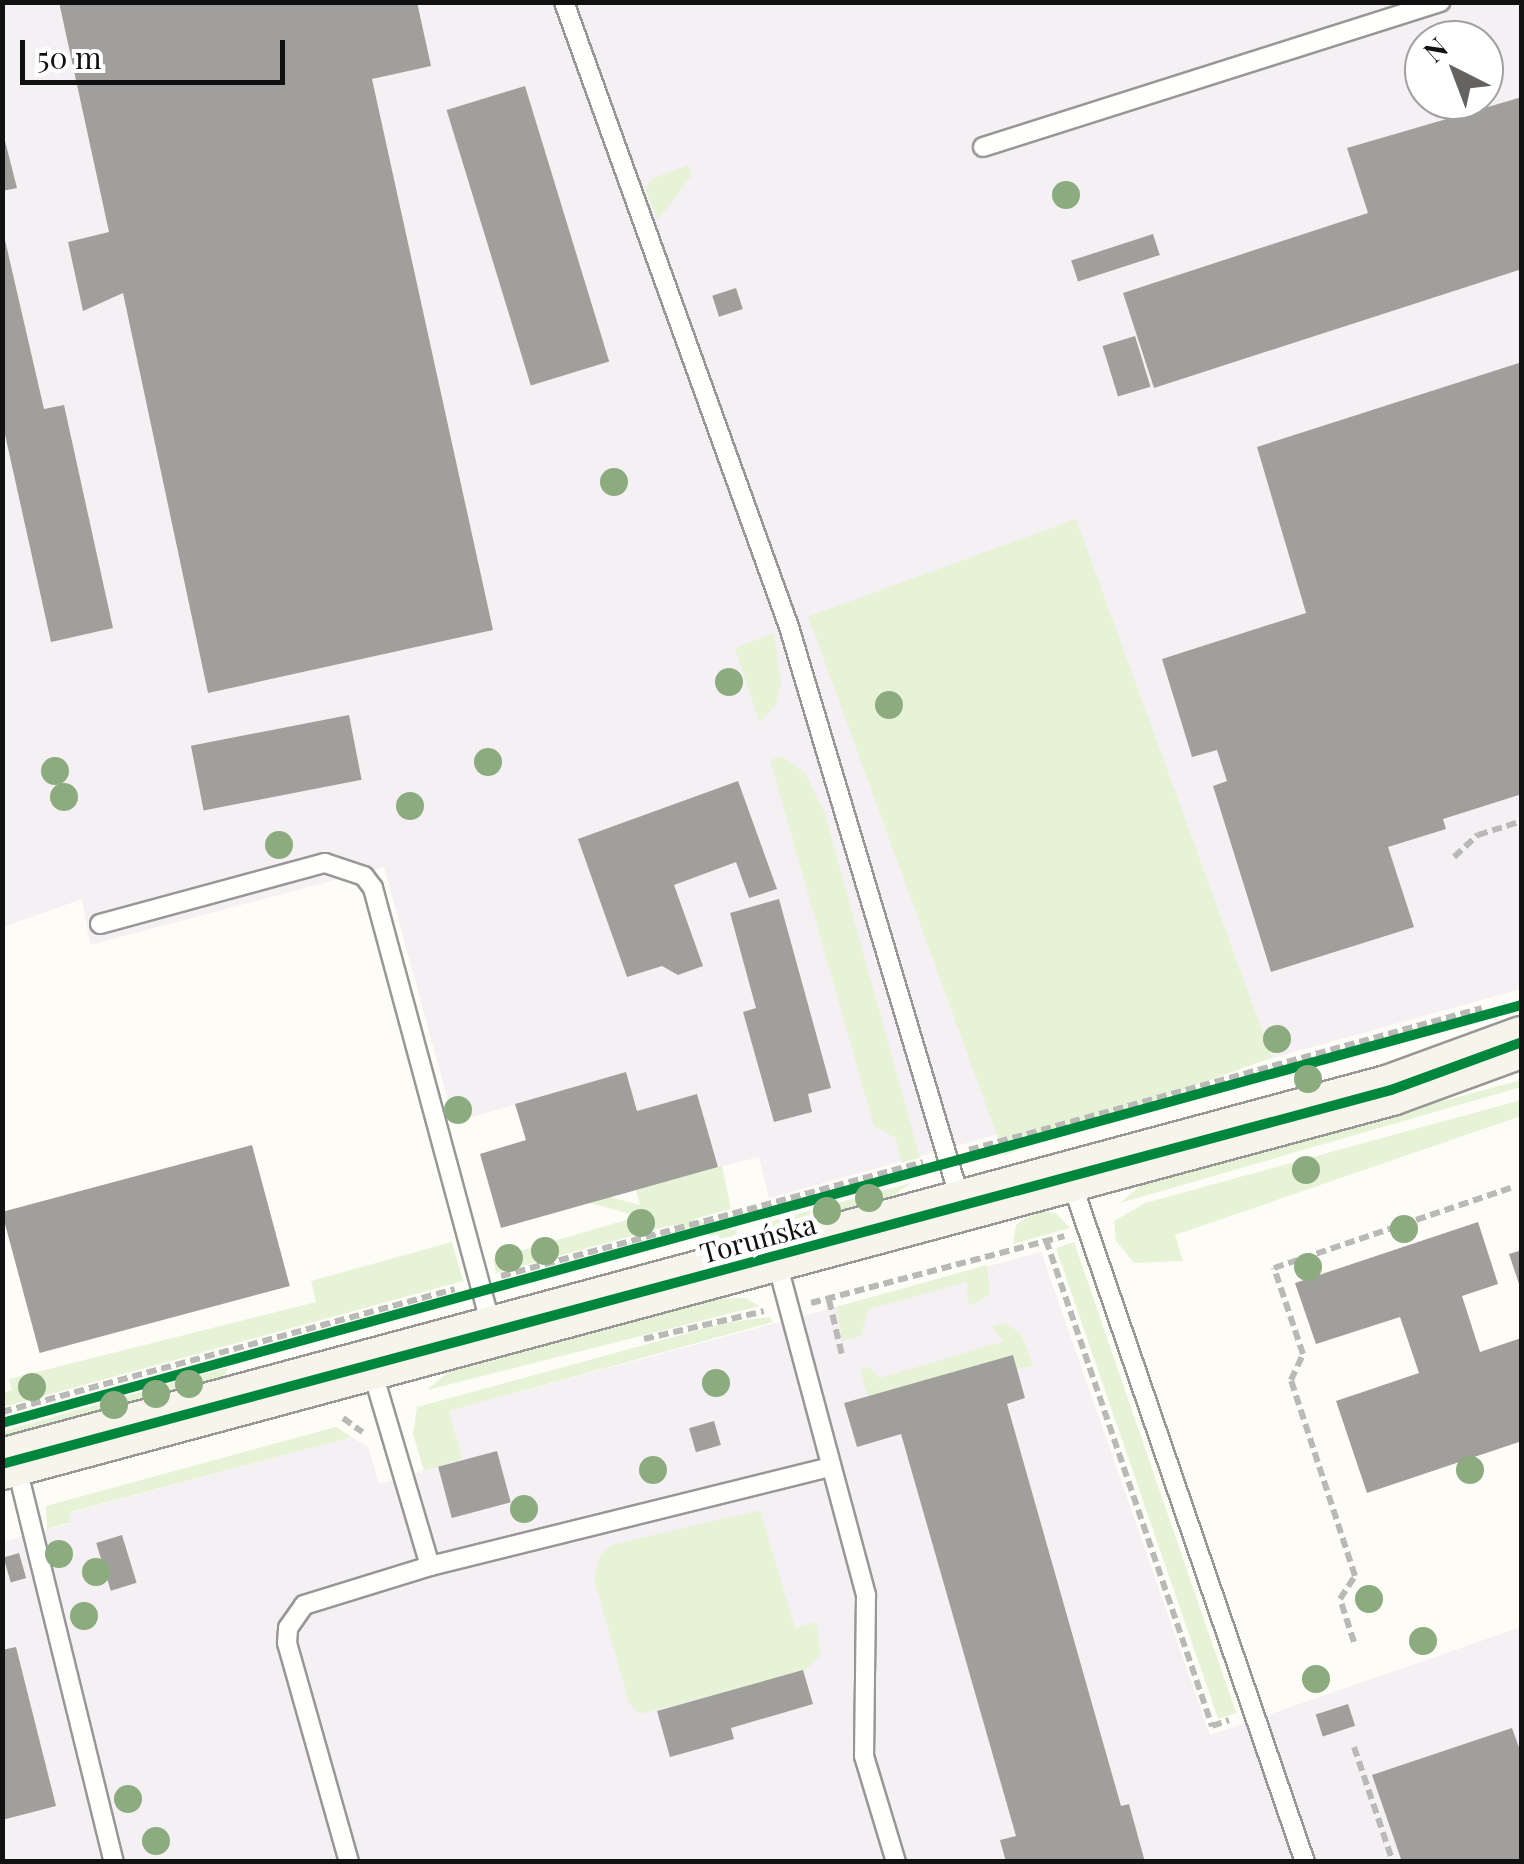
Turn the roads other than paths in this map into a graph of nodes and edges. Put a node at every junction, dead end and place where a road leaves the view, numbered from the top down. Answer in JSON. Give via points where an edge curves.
{"nodes":[{"id":1,"x":564,"y":2,"type":"edge"},
{"id":2,"x":1442,"y":2,"type":"edge"},
{"id":3,"x":983,"y":147,"type":"dead end"},
{"id":4,"x":100,"y":924,"type":"dead end"},
{"id":5,"x":1505,"y":1020,"type":"edge"},
{"id":6,"x":1522,"y":1070,"type":"edge"},
{"id":7,"x":1391,"y":1090,"type":"junction"},
{"id":8,"x":953,"y":1175,"type":"junction"},
{"id":9,"x":1070,"y":1178,"type":"junction"},
{"id":10,"x":775,"y":1257,"type":"junction"},
{"id":11,"x":486,"y":1302,"type":"junction"},
{"id":12,"x":371,"y":1366,"type":"junction"},
{"id":13,"x":7,"y":1450,"type":"edge"},
{"id":14,"x":830,"y":1467,"type":"junction"},
{"id":15,"x":430,"y":1566,"type":"junction"},
{"id":16,"x":114,"y":1862,"type":"edge"},
{"id":17,"x":349,"y":1862,"type":"edge"},
{"id":18,"x":896,"y":1862,"type":"edge"},
{"id":19,"x":1306,"y":1862,"type":"edge"}],
"edges":[{"from":1,"to":8,"type":"lane","via":[[789,627]]},
{"from":2,"to":3,"type":"lane"},
{"from":4,"to":11,"type":"lane","via":[[325,863],[364,876],[373,888]]},
{"from":5,"to":7,"type":"street","name":"Toruńska"},
{"from":6,"to":7,"type":"street","name":"Toruńska"},
{"from":7,"to":9,"type":"street","name":"Toruńska"},
{"from":8,"to":9,"type":"street","name":"Toruńska"},
{"from":8,"to":10,"type":"street","name":"Toruńska"},
{"from":9,"to":19,"type":"lane"},
{"from":10,"to":11,"type":"street","name":"Toruńska"},
{"from":10,"to":14,"type":"lane"},
{"from":11,"to":12,"type":"street","name":"Toruńska"},
{"from":12,"to":13,"type":"street","name":"Toruńska"},
{"from":12,"to":15,"type":"lane"},
{"from":13,"to":16,"type":"lane"},
{"from":14,"to":15,"type":"lane"},
{"from":14,"to":18,"type":"lane","via":[[870,1613],[864,1756]]},
{"from":15,"to":17,"type":"lane","via":[[320,1595],[294,1614],[288,1628]]}]}
